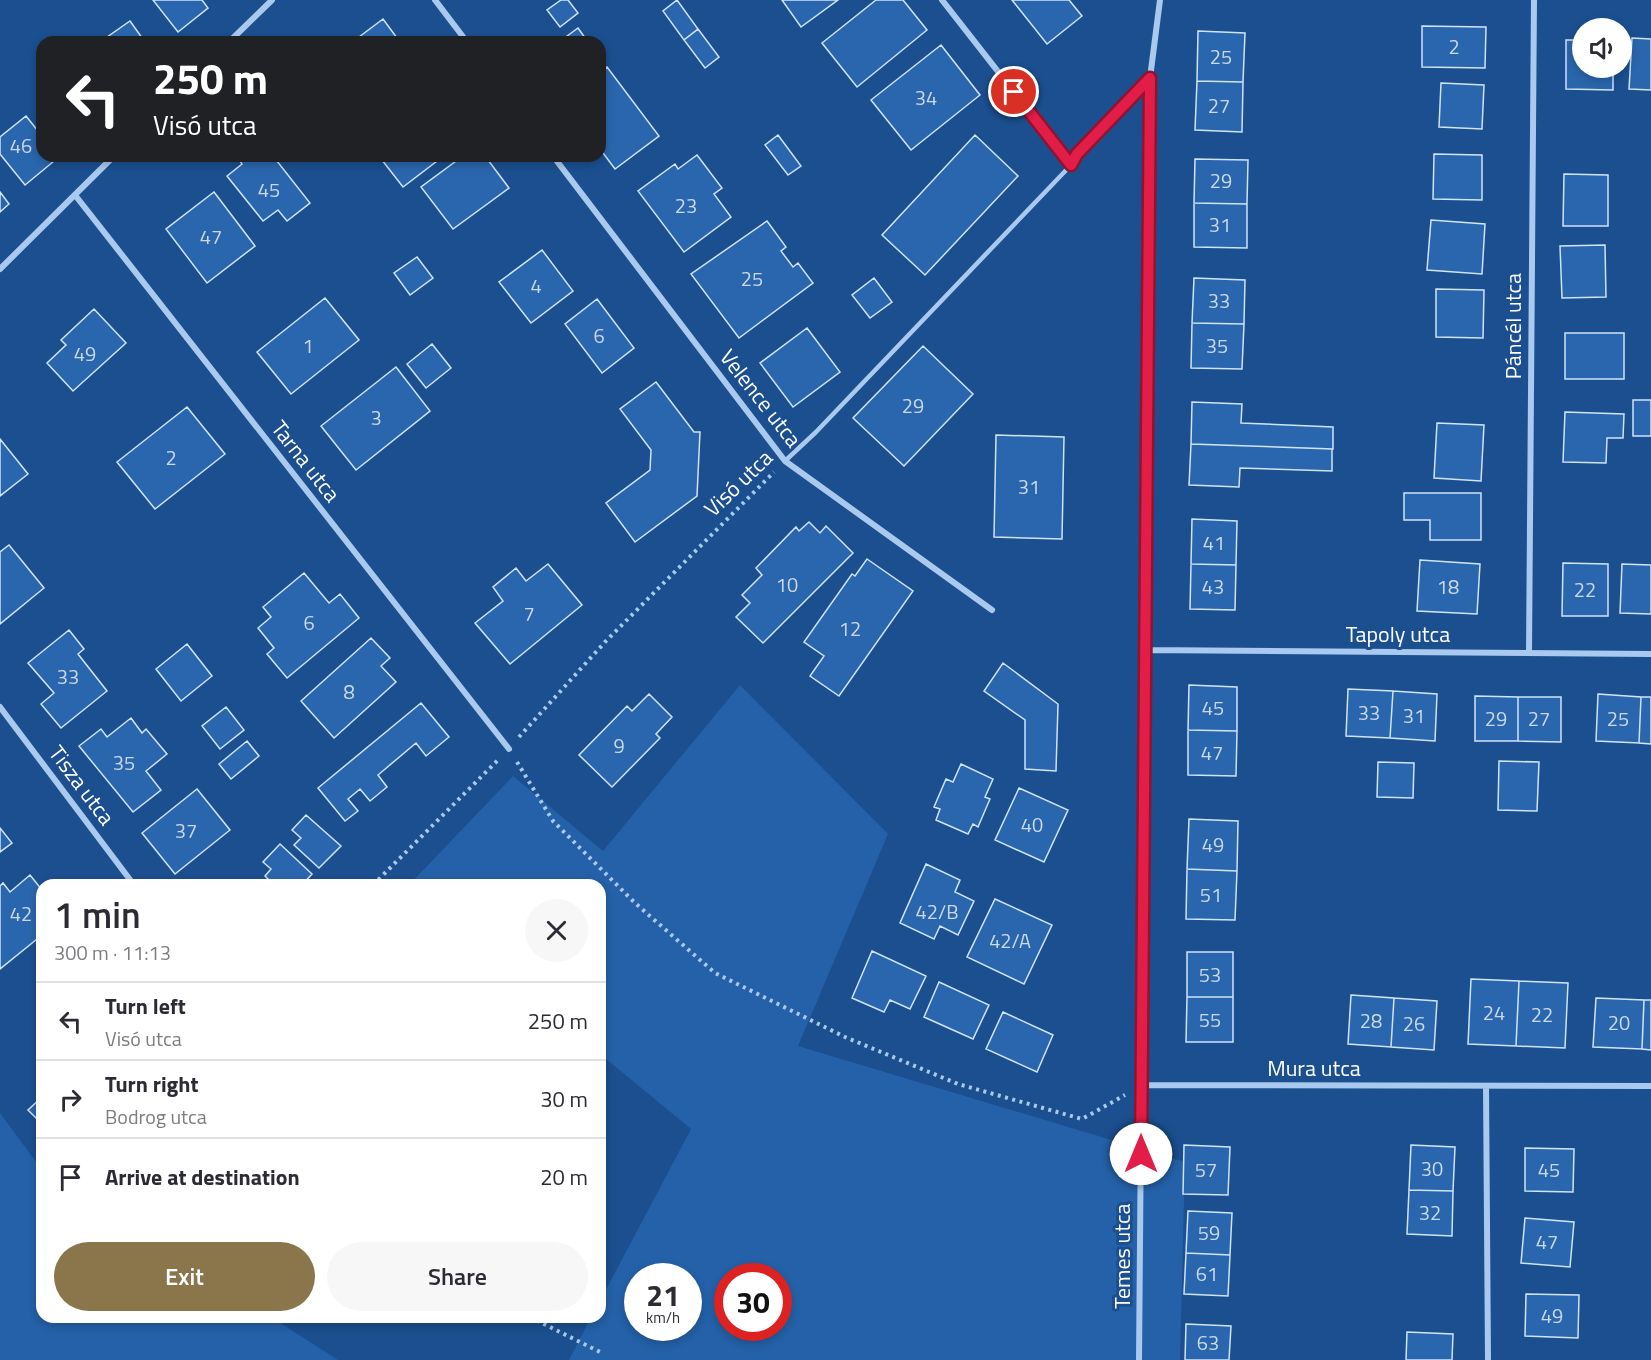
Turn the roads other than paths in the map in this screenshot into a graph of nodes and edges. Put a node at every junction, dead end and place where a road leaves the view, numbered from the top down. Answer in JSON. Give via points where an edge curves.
{"nodes":[{"id":1,"x":272,"y":0,"type":"edge"},
{"id":2,"x":435,"y":0,"type":"edge"},
{"id":3,"x":942,"y":0,"type":"edge"},
{"id":4,"x":1160,"y":0,"type":"edge"},
{"id":5,"x":1534,"y":0,"type":"edge"},
{"id":6,"x":235,"y":36,"type":"edge"},
{"id":7,"x":462,"y":36,"type":"edge"},
{"id":8,"x":1150,"y":78,"type":"junction"},
{"id":9,"x":108,"y":162,"type":"edge"},
{"id":10,"x":558,"y":162,"type":"edge"},
{"id":11,"x":1071,"y":165,"type":"junction"},
{"id":12,"x":75,"y":195,"type":"junction"},
{"id":13,"x":0,"y":269,"type":"edge"},
{"id":14,"x":785,"y":461,"type":"junction"},
{"id":15,"x":992,"y":610,"type":"dead end"},
{"id":16,"x":1145,"y":650,"type":"junction"},
{"id":17,"x":1529,"y":653,"type":"junction"},
{"id":18,"x":1651,"y":654,"type":"edge"},
{"id":19,"x":0,"y":707,"type":"edge"},
{"id":20,"x":508,"y":749,"type":"road end"},
{"id":21,"x":129,"y":879,"type":"edge"},
{"id":22,"x":1141,"y":1085,"type":"junction"},
{"id":23,"x":1486,"y":1086,"type":"junction"},
{"id":24,"x":1651,"y":1086,"type":"edge"},
{"id":25,"x":1139,"y":1360,"type":"edge"},
{"id":26,"x":1488,"y":1360,"type":"edge"}],
"edges":[{"from":1,"to":6,"type":"street"},
{"from":2,"to":7,"type":"street"},
{"from":3,"to":11,"type":"street"},
{"from":4,"to":8,"type":"street","name":"Temes utca"},
{"from":5,"to":17,"type":"street","name":"Páncél utca"},
{"from":8,"to":11,"type":"lane","name":"Visó utca"},
{"from":8,"to":16,"type":"street","name":"Temes utca"},
{"from":9,"to":12,"type":"street"},
{"from":10,"to":14,"type":"street","name":"Velence utca"},
{"from":11,"to":14,"type":"lane","name":"Visó utca"},
{"from":12,"to":13,"type":"street"},
{"from":12,"to":20,"type":"street","name":"Tarna utca"},
{"from":14,"to":15,"type":"street","name":"Velence utca"},
{"from":16,"to":17,"type":"street","name":"Tapoly utca"},
{"from":16,"to":22,"type":"street","name":"Temes utca"},
{"from":17,"to":18,"type":"street","name":"Tapoly utca"},
{"from":19,"to":21,"type":"street","name":"Tisza utca"},
{"from":22,"to":23,"type":"street","name":"Mura utca"},
{"from":22,"to":25,"type":"street","name":"Temes utca"},
{"from":23,"to":24,"type":"street","name":"Mura utca"},
{"from":23,"to":26,"type":"street"}]}
